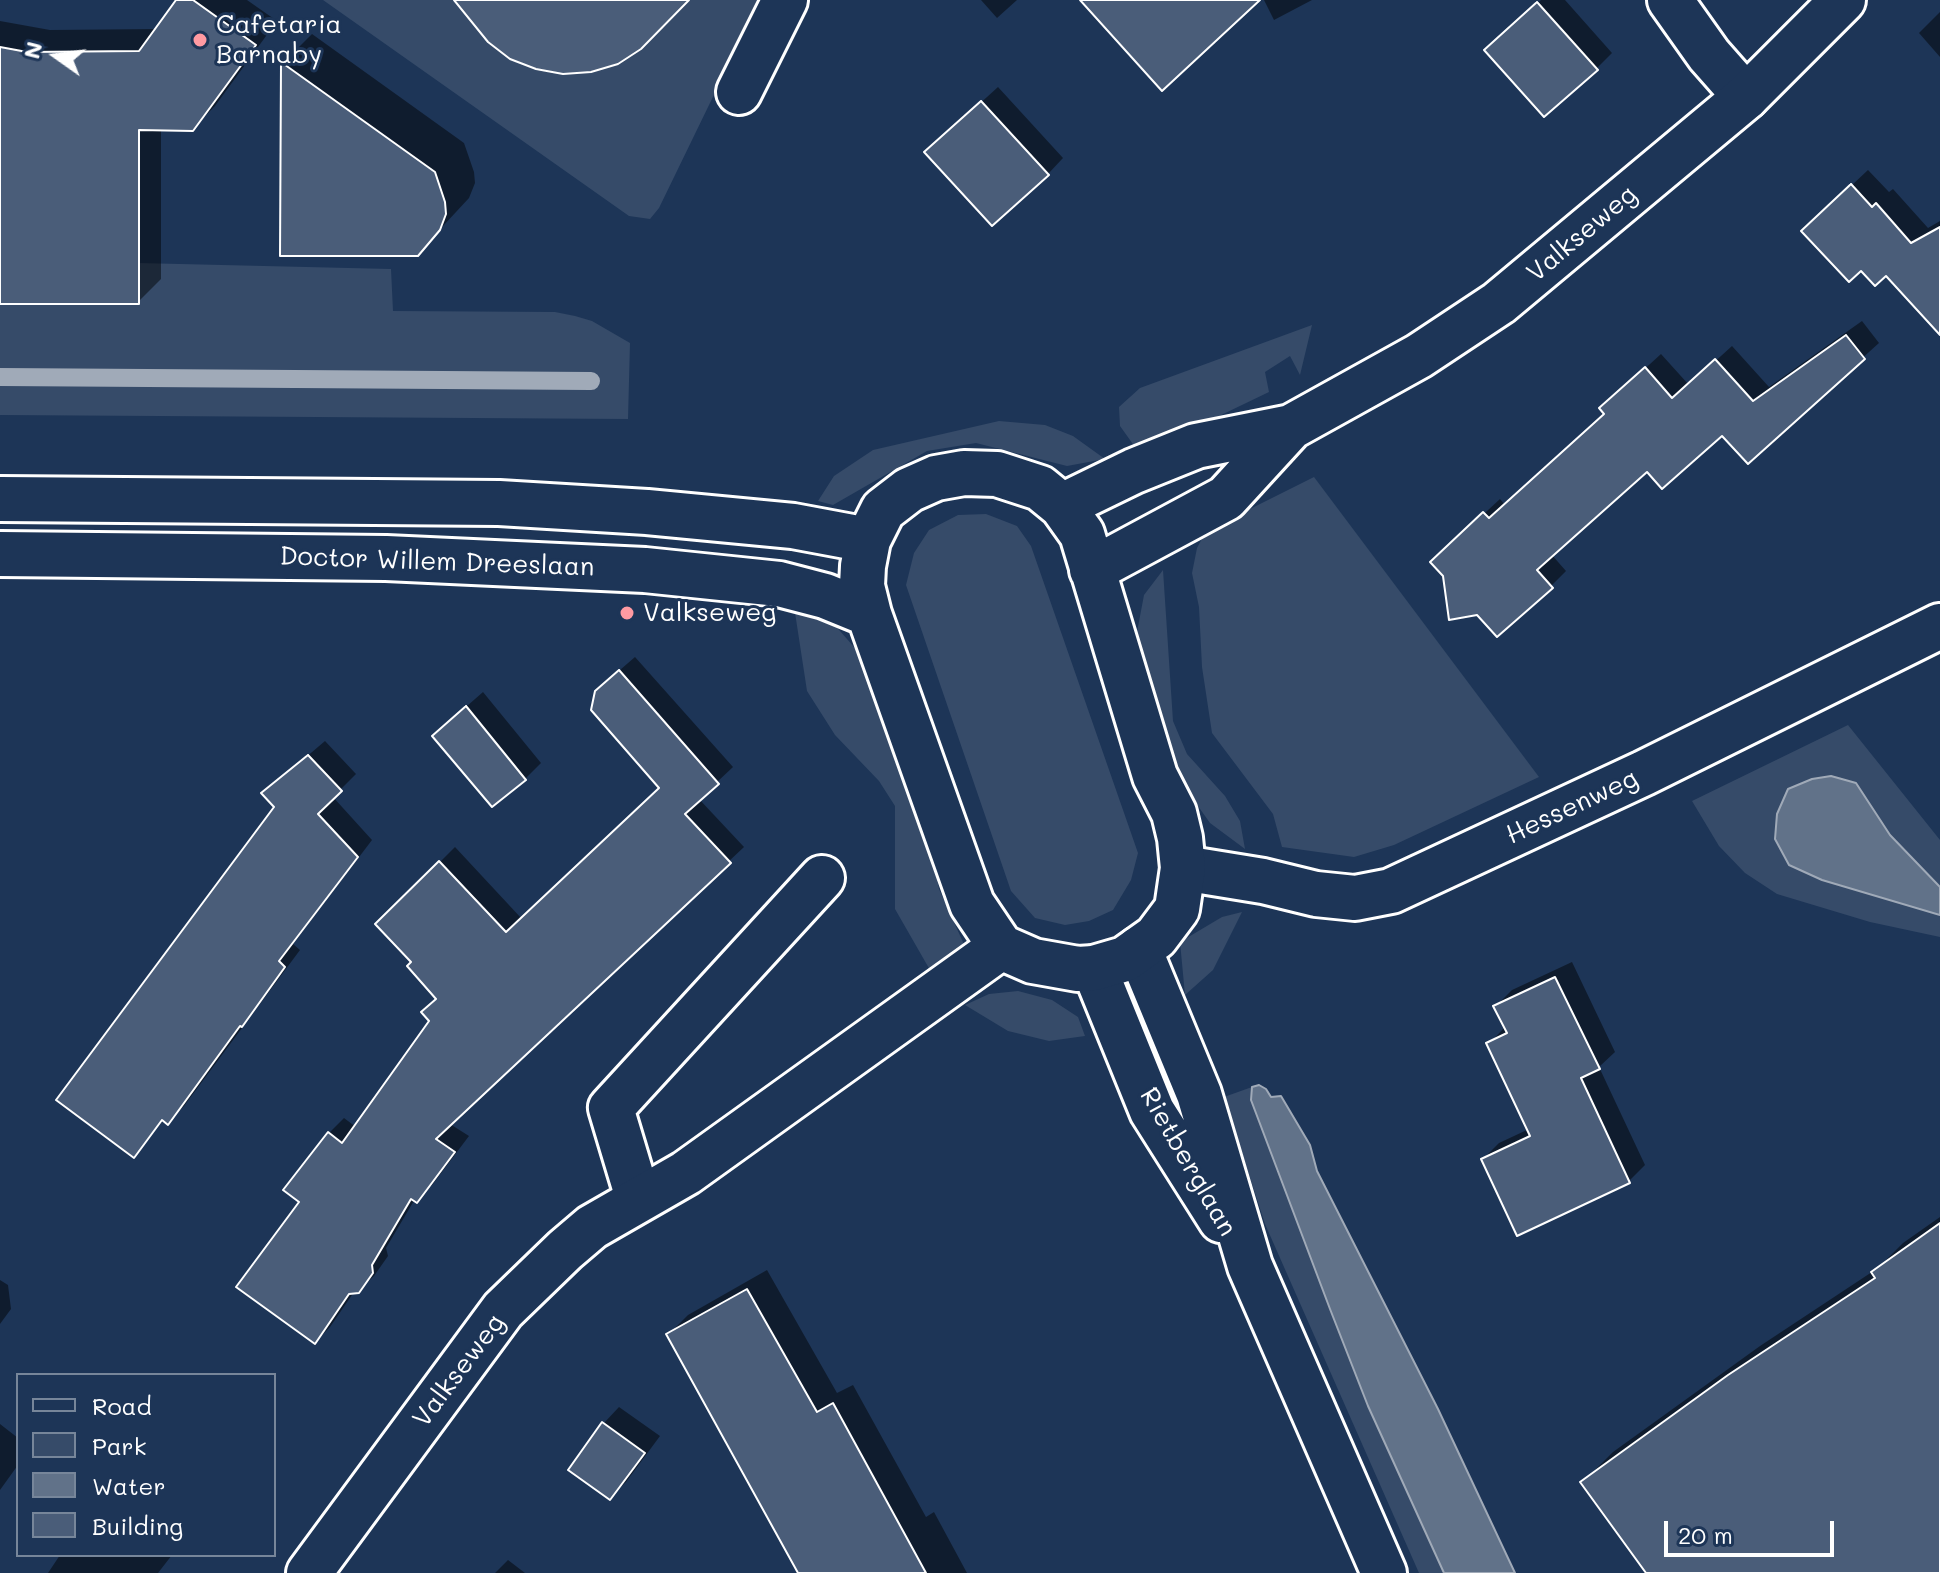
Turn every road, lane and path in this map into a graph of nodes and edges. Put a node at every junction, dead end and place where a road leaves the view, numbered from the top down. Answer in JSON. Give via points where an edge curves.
{"nodes":[{"id":1,"x":785,"y":0,"type":"edge"},
{"id":2,"x":1670,"y":0,"type":"edge"},
{"id":3,"x":1843,"y":0,"type":"edge"},
{"id":4,"x":739,"y":92,"type":"dead end"},
{"id":5,"x":1746,"y":97,"type":"junction"},
{"id":6,"x":1291,"y":427,"type":"junction"},
{"id":7,"x":0,"y":499,"type":"edge"},
{"id":8,"x":1062,"y":506,"type":"junction"},
{"id":9,"x":868,"y":540,"type":"junction"},
{"id":10,"x":0,"y":554,"type":"edge"},
{"id":11,"x":1092,"y":570,"type":"junction"},
{"id":12,"x":869,"y":614,"type":"junction"},
{"id":13,"x":1940,"y":626,"type":"edge"},
{"id":14,"x":1183,"y":868,"type":"junction"},
{"id":15,"x":822,"y":878,"type":"dead end"},
{"id":16,"x":1001,"y":947,"type":"junction"},
{"id":17,"x":1139,"y":949,"type":"junction"},
{"id":18,"x":1094,"y":968,"type":"junction"},
{"id":19,"x":638,"y":1198,"type":"junction"},
{"id":20,"x":1250,"y":1266,"type":"junction"},
{"id":21,"x":309,"y":1573,"type":"edge"},
{"id":22,"x":1384,"y":1573,"type":"edge"}],
"edges":[{"from":1,"to":4,"type":"main road"},
{"from":2,"to":5,"type":"main road"},
{"from":3,"to":5,"type":"main road","name":"Valkseweg"},
{"from":5,"to":6,"type":"main road","name":"Valkseweg","via":[[1499,303],[1419,356]]},
{"from":6,"to":8,"type":"main road","name":"Valkseweg","via":[[1196,446]]},
{"from":6,"to":11,"type":"main road","name":"Valkseweg","via":[[1226,498]]},
{"from":7,"to":9,"type":"main road","via":[[499,503],[793,526]]},
{"from":8,"to":9,"type":"main road","via":[[1040,488],[997,474],[964,473],[909,490],[883,510]]},
{"from":8,"to":11,"type":"main road","via":[[1082,534]]},
{"from":9,"to":12,"type":"main road","via":[[862,586]]},
{"from":10,"to":12,"type":"main road","name":"Doctor Willem Dreeslaan","via":[[386,558],[645,570],[779,584]]},
{"from":11,"to":14,"type":"main road","via":[[1155,776],[1174,813]]},
{"from":12,"to":16,"type":"main road","via":[[972,904]]},
{"from":13,"to":14,"type":"main road","name":"Hessenweg","via":[[1391,891],[1355,898],[1316,894]]},
{"from":14,"to":17,"type":"main road","via":[[1177,909],[1156,937]]},
{"from":15,"to":19,"type":"main road","via":[[611,1108]]},
{"from":16,"to":18,"type":"main road","via":[[1033,961]]},
{"from":16,"to":19,"type":"main road","name":"Valkseweg","via":[[686,1173]]},
{"from":17,"to":18,"type":"main road"},
{"from":17,"to":20,"type":"main road","name":"Rietberglaan","via":[[1199,1094]]},
{"from":18,"to":20,"type":"main road","name":"Rietberglaan","via":[[1152,1111]]},
{"from":19,"to":21,"type":"main road","name":"Valkseweg","via":[[592,1227],[503,1310]]},
{"from":20,"to":22,"type":"main road","name":"Rietberglaan"}]}
